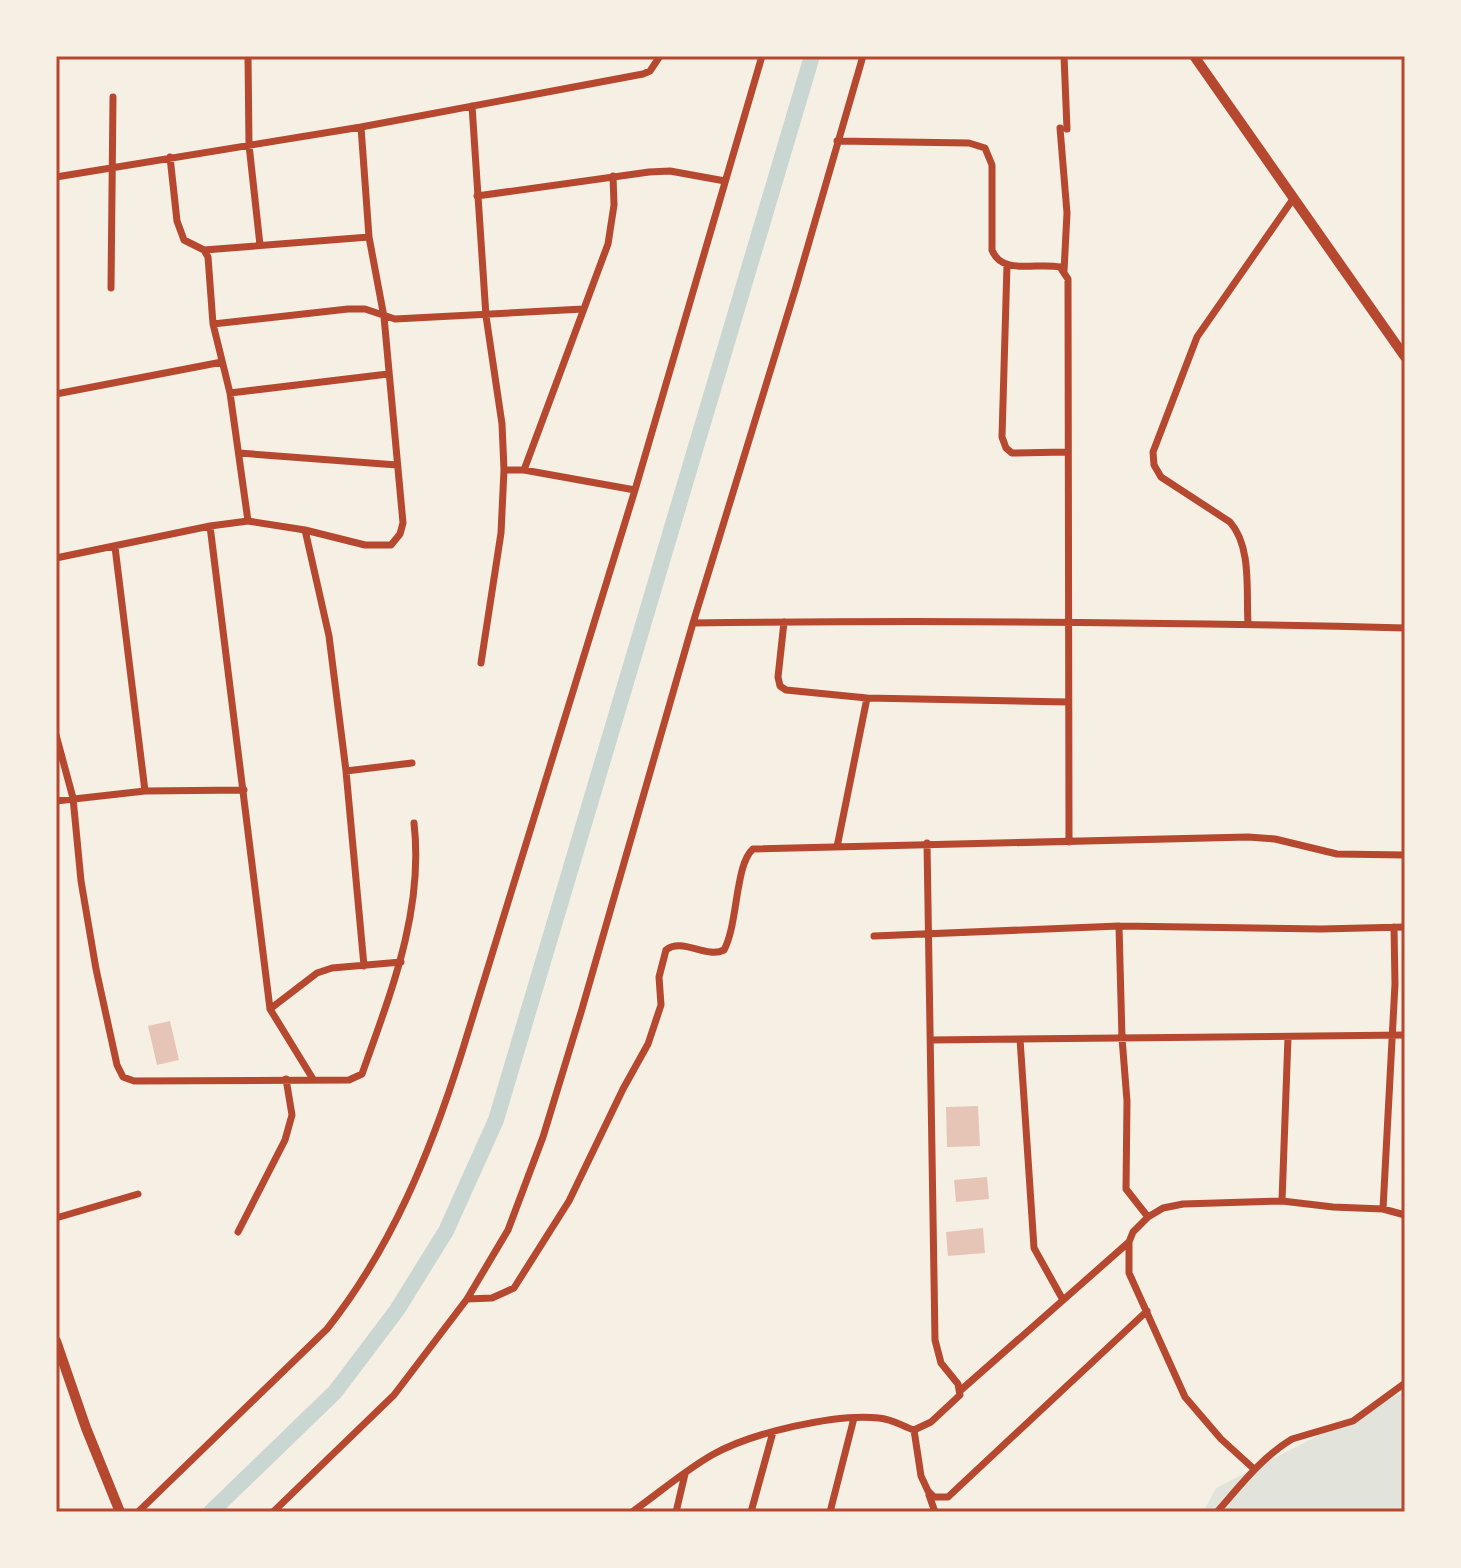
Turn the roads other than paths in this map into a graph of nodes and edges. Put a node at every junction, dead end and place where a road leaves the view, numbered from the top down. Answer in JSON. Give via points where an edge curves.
{"nodes":[{"id":1,"x":248,"y":56,"type":"edge"},
{"id":2,"x":660,"y":56,"type":"edge"},
{"id":3,"x":762,"y":56,"type":"edge"},
{"id":4,"x":863,"y":56,"type":"edge"},
{"id":5,"x":1064,"y":56,"type":"edge"},
{"id":6,"x":1194,"y":56,"type":"edge"},
{"id":7,"x":113,"y":97,"type":"dead end"},
{"id":8,"x":472,"y":106,"type":"junction"},
{"id":9,"x":361,"y":127,"type":"junction"},
{"id":10,"x":837,"y":141,"type":"junction"},
{"id":11,"x":249,"y":145,"type":"junction"},
{"id":12,"x":170,"y":157,"type":"junction"},
{"id":13,"x":114,"y":168,"type":"junction"},
{"id":14,"x":613,"y":176,"type":"junction"},
{"id":15,"x":56,"y":177,"type":"edge"},
{"id":16,"x":725,"y":181,"type":"junction"},
{"id":17,"x":477,"y":196,"type":"junction"},
{"id":18,"x":1293,"y":199,"type":"junction"},
{"id":19,"x":369,"y":237,"type":"junction"},
{"id":20,"x":260,"y":245,"type":"junction"},
{"id":21,"x":204,"y":250,"type":"junction"},
{"id":22,"x":1007,"y":265,"type":"junction"},
{"id":23,"x":1064,"y":271,"type":"junction"},
{"id":24,"x":111,"y":288,"type":"dead end"},
{"id":25,"x":583,"y":309,"type":"junction"},
{"id":26,"x":486,"y":316,"type":"junction"},
{"id":27,"x":384,"y":317,"type":"junction"},
{"id":28,"x":213,"y":324,"type":"junction"},
{"id":29,"x":1405,"y":357,"type":"edge"},
{"id":30,"x":222,"y":362,"type":"junction"},
{"id":31,"x":388,"y":374,"type":"junction"},
{"id":32,"x":230,"y":393,"type":"junction"},
{"id":33,"x":56,"y":394,"type":"edge"},
{"id":34,"x":1066,"y":452,"type":"junction"},
{"id":35,"x":239,"y":453,"type":"junction"},
{"id":36,"x":397,"y":465,"type":"junction"},
{"id":37,"x":504,"y":470,"type":"junction"},
{"id":38,"x":524,"y":470,"type":"junction"},
{"id":39,"x":635,"y":490,"type":"junction"},
{"id":40,"x":248,"y":521,"type":"junction"},
{"id":41,"x":210,"y":526,"type":"junction"},
{"id":42,"x":305,"y":530,"type":"junction"},
{"id":43,"x":115,"y":547,"type":"junction"},
{"id":44,"x":56,"y":558,"type":"edge"},
{"id":45,"x":784,"y":622,"type":"junction"},
{"id":46,"x":1066,"y":622,"type":"junction"},
{"id":47,"x":693,"y":623,"type":"junction"},
{"id":48,"x":1248,"y":623,"type":"junction"},
{"id":49,"x":1405,"y":628,"type":"edge"},
{"id":50,"x":481,"y":663,"type":"dead end"},
{"id":51,"x":867,"y":698,"type":"junction"},
{"id":52,"x":1068,"y":702,"type":"junction"},
{"id":53,"x":56,"y":735,"type":"edge"},
{"id":54,"x":412,"y":763,"type":"dead end"},
{"id":55,"x":346,"y":771,"type":"junction"},
{"id":56,"x":244,"y":790,"type":"junction"},
{"id":57,"x":145,"y":791,"type":"junction"},
{"id":58,"x":73,"y":798,"type":"junction"},
{"id":59,"x":56,"y":801,"type":"edge"},
{"id":60,"x":414,"y":823,"type":"dead end"},
{"id":61,"x":1069,"y":842,"type":"junction"},
{"id":62,"x":927,"y":843,"type":"junction"},
{"id":63,"x":837,"y":847,"type":"junction"},
{"id":64,"x":1405,"y":855,"type":"edge"},
{"id":65,"x":1119,"y":926,"type":"junction"},
{"id":66,"x":1394,"y":927,"type":"junction"},
{"id":67,"x":1405,"y":927,"type":"edge"},
{"id":68,"x":929,"y":934,"type":"junction"},
{"id":69,"x":874,"y":936,"type":"dead end"},
{"id":70,"x":401,"y":962,"type":"junction"},
{"id":71,"x":364,"y":966,"type":"junction"},
{"id":72,"x":270,"y":1009,"type":"junction"},
{"id":73,"x":1405,"y":1035,"type":"edge"},
{"id":74,"x":1392,"y":1036,"type":"junction"},
{"id":75,"x":1288,"y":1037,"type":"junction"},
{"id":76,"x":1122,"y":1038,"type":"junction"},
{"id":77,"x":1020,"y":1039,"type":"junction"},
{"id":78,"x":931,"y":1040,"type":"junction"},
{"id":79,"x":286,"y":1079,"type":"junction"},
{"id":80,"x":313,"y":1079,"type":"junction"},
{"id":81,"x":138,"y":1194,"type":"dead end"},
{"id":82,"x":1282,"y":1201,"type":"junction"},
{"id":83,"x":1383,"y":1209,"type":"junction"},
{"id":84,"x":1405,"y":1215,"type":"edge"},
{"id":85,"x":1148,"y":1217,"type":"junction"},
{"id":86,"x":56,"y":1218,"type":"edge"},
{"id":87,"x":238,"y":1232,"type":"dead end"},
{"id":88,"x":1129,"y":1242,"type":"junction"},
{"id":89,"x":467,"y":1299,"type":"junction"},
{"id":90,"x":1063,"y":1300,"type":"junction"},
{"id":91,"x":1147,"y":1311,"type":"junction"},
{"id":92,"x":56,"y":1341,"type":"edge"},
{"id":93,"x":1405,"y":1383,"type":"edge"},
{"id":94,"x":961,"y":1390,"type":"junction"},
{"id":95,"x":854,"y":1418,"type":"junction"},
{"id":96,"x":914,"y":1430,"type":"junction"},
{"id":97,"x":773,"y":1432,"type":"junction"},
{"id":98,"x":1254,"y":1469,"type":"junction"},
{"id":99,"x":685,"y":1474,"type":"junction"},
{"id":100,"x":928,"y":1491,"type":"junction"},
{"id":101,"x":120,"y":1512,"type":"edge"},
{"id":102,"x":138,"y":1512,"type":"edge"},
{"id":103,"x":273,"y":1512,"type":"edge"},
{"id":104,"x":632,"y":1512,"type":"edge"},
{"id":105,"x":676,"y":1512,"type":"edge"},
{"id":106,"x":751,"y":1512,"type":"edge"},
{"id":107,"x":830,"y":1512,"type":"edge"},
{"id":108,"x":935,"y":1512,"type":"edge"},
{"id":109,"x":1217,"y":1512,"type":"edge"}],
"edges":[{"from":1,"to":11,"type":"street"},
{"from":2,"to":8,"type":"street","via":[[643,74]]},
{"from":3,"to":16,"type":"street"},
{"from":4,"to":10,"type":"street"},
{"from":5,"to":23,"type":"street"},
{"from":6,"to":18,"type":"main road"},
{"from":7,"to":13,"type":"street"},
{"from":8,"to":9,"type":"street"},
{"from":8,"to":17,"type":"street"},
{"from":9,"to":11,"type":"street"},
{"from":9,"to":19,"type":"street"},
{"from":10,"to":22,"type":"street","via":[[969,143],[985,148],[992,165],[992,250],[999,263]]},
{"from":10,"to":47,"type":"street"},
{"from":11,"to":12,"type":"street"},
{"from":11,"to":20,"type":"street"},
{"from":12,"to":13,"type":"street"},
{"from":12,"to":21,"type":"street","via":[[177,221],[184,240]]},
{"from":13,"to":15,"type":"street"},
{"from":13,"to":24,"type":"street"},
{"from":14,"to":16,"type":"street","via":[[670,171]]},
{"from":14,"to":17,"type":"street"},
{"from":14,"to":25,"type":"street","via":[[608,244]]},
{"from":16,"to":39,"type":"street"},
{"from":17,"to":26,"type":"street"},
{"from":18,"to":29,"type":"main road"},
{"from":18,"to":48,"type":"street","via":[[1197,337],[1153,452],[1161,477],[1239,532]]},
{"from":19,"to":20,"type":"street"},
{"from":19,"to":27,"type":"street"},
{"from":20,"to":21,"type":"street"},
{"from":21,"to":28,"type":"street"},
{"from":22,"to":23,"type":"street","via":[[1052,265]]},
{"from":22,"to":34,"type":"street","via":[[1002,437],[1012,453]]},
{"from":23,"to":34,"type":"street"},
{"from":25,"to":26,"type":"street"},
{"from":25,"to":38,"type":"street"},
{"from":26,"to":27,"type":"street"},
{"from":26,"to":37,"type":"street"},
{"from":27,"to":28,"type":"street","via":[[348,309]]},
{"from":27,"to":31,"type":"street"},
{"from":28,"to":30,"type":"street"},
{"from":30,"to":32,"type":"street"},
{"from":30,"to":33,"type":"street"},
{"from":31,"to":32,"type":"street"},
{"from":31,"to":36,"type":"street"},
{"from":32,"to":35,"type":"street"},
{"from":34,"to":46,"type":"street"},
{"from":35,"to":36,"type":"street"},
{"from":35,"to":40,"type":"street"},
{"from":36,"to":42,"type":"street","via":[[403,523],[391,545],[365,545]]},
{"from":37,"to":38,"type":"street"},
{"from":37,"to":50,"type":"street","via":[[501,533]]},
{"from":38,"to":39,"type":"street"},
{"from":39,"to":102,"type":"street","via":[[445,1104],[398,1221],[327,1329]]},
{"from":40,"to":41,"type":"street"},
{"from":40,"to":42,"type":"street"},
{"from":41,"to":43,"type":"street"},
{"from":41,"to":56,"type":"street"},
{"from":42,"to":55,"type":"street","via":[[329,636]]},
{"from":43,"to":44,"type":"street"},
{"from":43,"to":57,"type":"street"},
{"from":45,"to":46,"type":"street"},
{"from":45,"to":47,"type":"street"},
{"from":45,"to":51,"type":"street","via":[[780,686]]},
{"from":46,"to":48,"type":"street"},
{"from":46,"to":52,"type":"street"},
{"from":47,"to":89,"type":"street","via":[[543,1137],[508,1230]]},
{"from":48,"to":49,"type":"street"},
{"from":51,"to":52,"type":"street"},
{"from":51,"to":63,"type":"street"},
{"from":52,"to":61,"type":"street"},
{"from":53,"to":58,"type":"street"},
{"from":54,"to":55,"type":"street"},
{"from":55,"to":71,"type":"street"},
{"from":56,"to":57,"type":"street"},
{"from":56,"to":72,"type":"street"},
{"from":57,"to":58,"type":"street"},
{"from":58,"to":59,"type":"street"},
{"from":58,"to":79,"type":"street","via":[[93,954],[123,1077],[144,1082]]},
{"from":60,"to":70,"type":"street","via":[[417,875]]},
{"from":61,"to":62,"type":"street"},
{"from":61,"to":64,"type":"street","via":[[1248,837],[1337,854]]},
{"from":62,"to":63,"type":"street"},
{"from":62,"to":68,"type":"street"},
{"from":63,"to":89,"type":"street","via":[[753,849],[745,861],[724,950],[714,953],[676,945],[666,950],[659,977],[661,1005],[648,1044],[569,1201],[514,1288],[492,1298]]},
{"from":65,"to":66,"type":"street"},
{"from":65,"to":68,"type":"street"},
{"from":65,"to":76,"type":"street"},
{"from":66,"to":67,"type":"street"},
{"from":66,"to":74,"type":"street"},
{"from":68,"to":69,"type":"street"},
{"from":68,"to":78,"type":"street"},
{"from":70,"to":71,"type":"street"},
{"from":70,"to":80,"type":"street","via":[[362,1074],[349,1080]]},
{"from":71,"to":72,"type":"street","via":[[317,973]]},
{"from":72,"to":80,"type":"street"},
{"from":73,"to":74,"type":"street"},
{"from":74,"to":75,"type":"street"},
{"from":74,"to":83,"type":"street"},
{"from":75,"to":76,"type":"street"},
{"from":75,"to":82,"type":"street"},
{"from":76,"to":77,"type":"street"},
{"from":76,"to":85,"type":"street","via":[[1126,1189]]},
{"from":77,"to":78,"type":"street"},
{"from":77,"to":90,"type":"street","via":[[1034,1248]]},
{"from":78,"to":94,"type":"street","via":[[935,1340],[941,1363]]},
{"from":79,"to":80,"type":"street"},
{"from":79,"to":87,"type":"street","via":[[292,1115],[285,1140]]},
{"from":81,"to":86,"type":"street"},
{"from":82,"to":83,"type":"street"},
{"from":82,"to":85,"type":"street","via":[[1183,1204]]},
{"from":83,"to":84,"type":"street"},
{"from":85,"to":88,"type":"street"},
{"from":88,"to":90,"type":"street"},
{"from":88,"to":91,"type":"street","via":[[1129,1273]]},
{"from":89,"to":103,"type":"street","via":[[394,1395]]},
{"from":90,"to":94,"type":"street"},
{"from":91,"to":98,"type":"street","via":[[1185,1397]]},
{"from":91,"to":100,"type":"street","via":[[954,1491],[941,1498]]},
{"from":92,"to":101,"type":"main road"},
{"from":93,"to":98,"type":"street","via":[[1353,1421],[1292,1439]]},
{"from":94,"to":96,"type":"street","via":[[931,1422]]},
{"from":95,"to":96,"type":"street","via":[[886,1419]]},
{"from":95,"to":97,"type":"street"},
{"from":95,"to":107,"type":"street"},
{"from":96,"to":100,"type":"street"},
{"from":97,"to":99,"type":"street","via":[[726,1447]]},
{"from":97,"to":106,"type":"street"},
{"from":98,"to":109,"type":"street"},
{"from":99,"to":104,"type":"street"},
{"from":99,"to":105,"type":"street"},
{"from":100,"to":108,"type":"street"}]}
